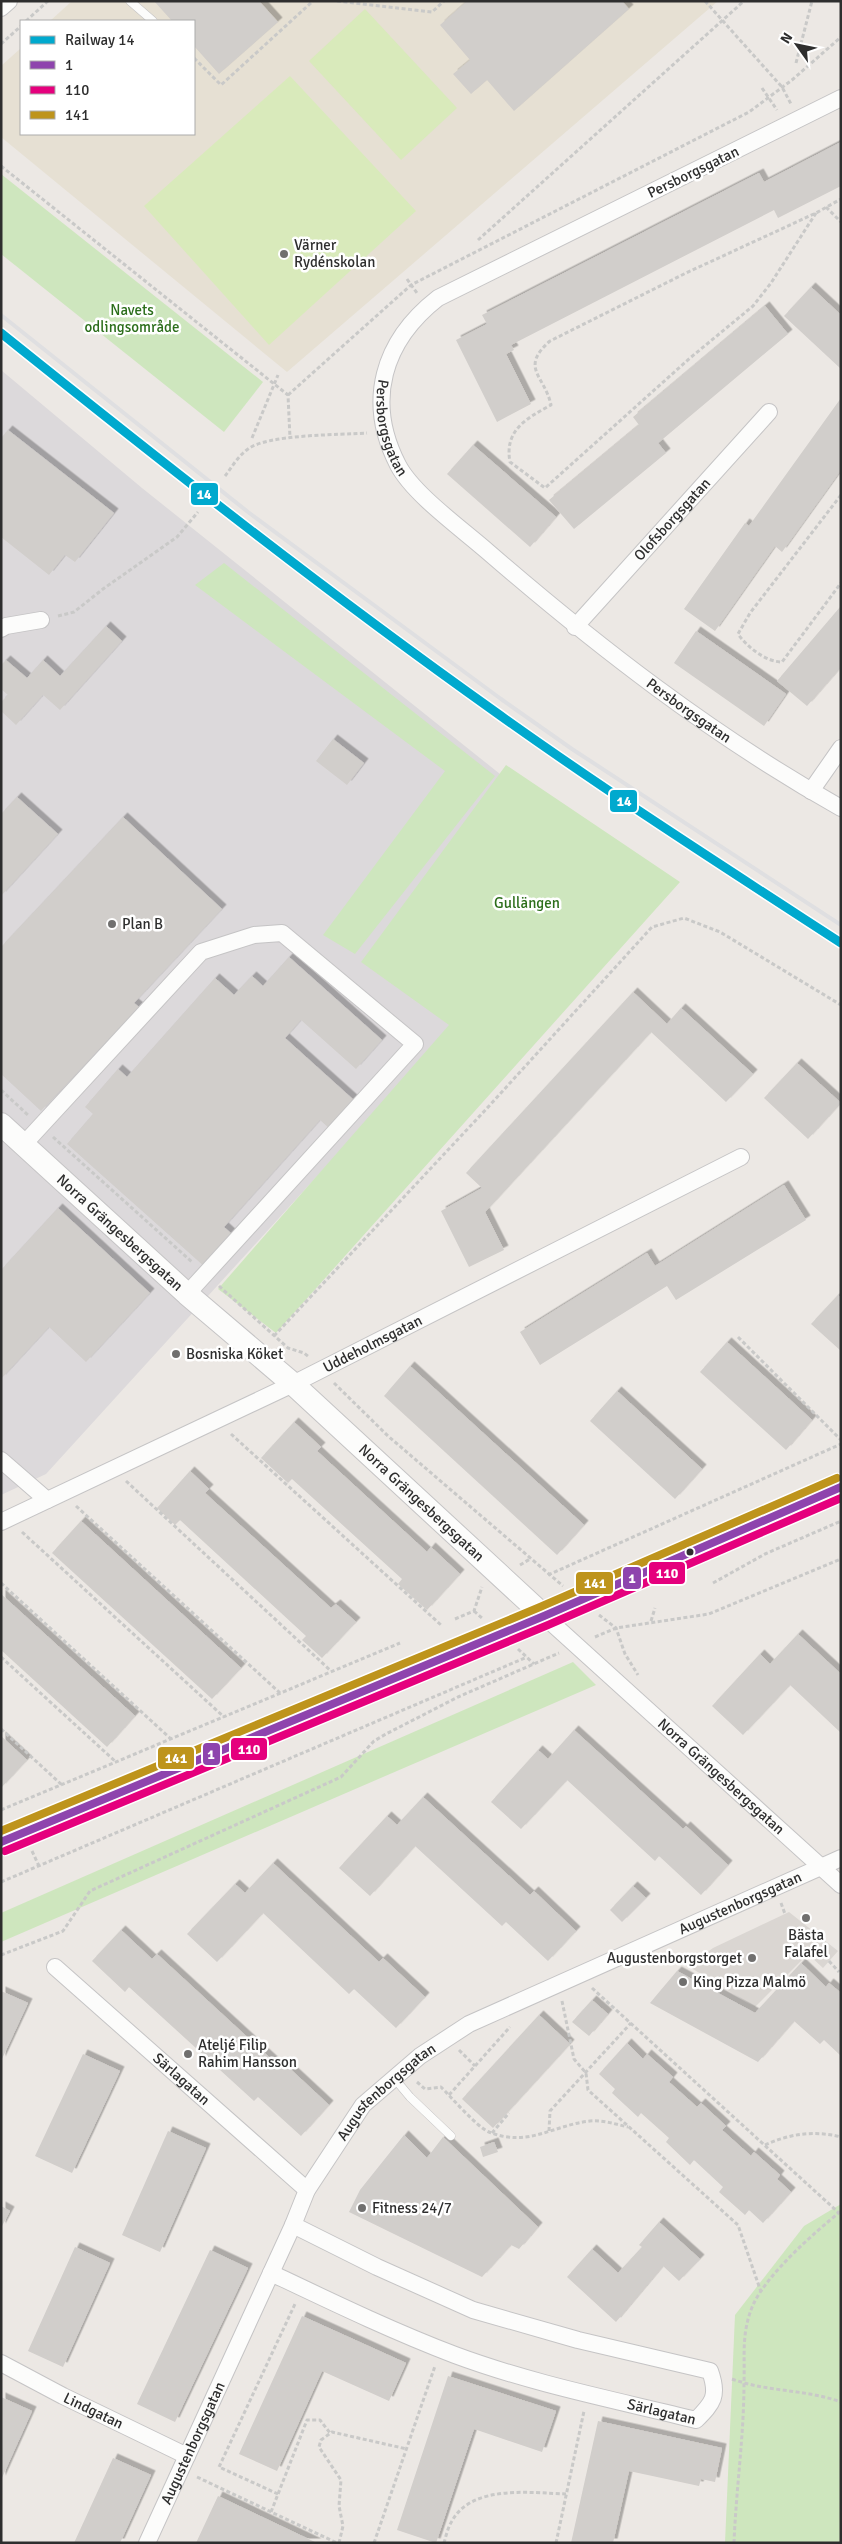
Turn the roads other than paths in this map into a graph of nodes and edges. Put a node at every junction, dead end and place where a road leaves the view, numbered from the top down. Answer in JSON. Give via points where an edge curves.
{"nodes":[{"id":1,"x":9,"y":1,"type":"edge"},
{"id":2,"x":130,"y":1,"type":"edge"},
{"id":3,"x":1,"y":8,"type":"edge"},
{"id":4,"x":152,"y":20,"type":"edge"},
{"id":5,"x":841,"y":98,"type":"edge"},
{"id":6,"x":770,"y":412,"type":"dead end"},
{"id":7,"x":41,"y":620,"type":"road end"},
{"id":8,"x":575,"y":627,"type":"junction"},
{"id":9,"x":1,"y":629,"type":"edge"},
{"id":10,"x":841,"y":748,"type":"edge"},
{"id":11,"x":811,"y":791,"type":"junction"},
{"id":12,"x":841,"y":808,"type":"edge"},
{"id":13,"x":1,"y":1124,"type":"edge"},
{"id":14,"x":24,"y":1144,"type":"junction"},
{"id":15,"x":741,"y":1157,"type":"dead end"},
{"id":16,"x":187,"y":1294,"type":"junction"},
{"id":17,"x":293,"y":1384,"type":"junction"},
{"id":18,"x":1,"y":1460,"type":"edge"},
{"id":19,"x":841,"y":1487,"type":"edge"},
{"id":20,"x":46,"y":1500,"type":"junction"},
{"id":21,"x":1,"y":1522,"type":"edge"},
{"id":22,"x":544,"y":1616,"type":"junction"},
{"id":23,"x":1,"y":1842,"type":"edge"},
{"id":24,"x":841,"y":1858,"type":"edge"},
{"id":25,"x":820,"y":1866,"type":"junction"},
{"id":26,"x":841,"y":1885,"type":"edge"},
{"id":27,"x":55,"y":1967,"type":"dead end"},
{"id":28,"x":394,"y":2078,"type":"junction"},
{"id":29,"x":451,"y":2136,"type":"dead end"},
{"id":30,"x":307,"y":2190,"type":"junction"},
{"id":31,"x":293,"y":2226,"type":"junction"},
{"id":32,"x":271,"y":2273,"type":"junction"},
{"id":33,"x":1,"y":2363,"type":"edge"},
{"id":34,"x":184,"y":2462,"type":"junction"},
{"id":35,"x":147,"y":2543,"type":"edge"}],
"edges":[{"from":1,"to":3,"type":"street"},
{"from":2,"to":4,"type":"lane"},
{"from":5,"to":8,"type":"street","name":"Persborgsgatan","via":[[438,298],[401,335],[385,373],[382,394],[385,432],[399,466],[425,496]]},
{"from":6,"to":8,"type":"street","name":"Olofsborgsgatan"},
{"from":7,"to":9,"type":"street"},
{"from":8,"to":11,"type":"street","name":"Persborgsgatan","via":[[731,741]]},
{"from":10,"to":11,"type":"street"},
{"from":11,"to":12,"type":"street","name":"Persborgsgatan"},
{"from":13,"to":14,"type":"street","name":"Norra Grängesbergsgatan"},
{"from":14,"to":16,"type":"street","name":"Norra Grängesbergsgatan"},
{"from":14,"to":16,"type":"street","via":[[201,952],[254,935],[282,933],[415,1044]]},
{"from":15,"to":17,"type":"street","name":"Uddeholmsgatan"},
{"from":16,"to":17,"type":"street","name":"Norra Grängesbergsgatan"},
{"from":17,"to":20,"type":"street","name":"Uddeholmsgatan"},
{"from":17,"to":22,"type":"street","name":"Norra Grängesbergsgatan"},
{"from":18,"to":20,"type":"street"},
{"from":19,"to":22,"type":"street"},
{"from":20,"to":21,"type":"street","name":"Uddeholmsgatan"},
{"from":22,"to":23,"type":"street"},
{"from":22,"to":25,"type":"street","name":"Norra Grängesbergsgatan"},
{"from":24,"to":25,"type":"street","name":"Augustenborgsgatan"},
{"from":25,"to":26,"type":"street","name":"Norra Grängesbergsgatan"},
{"from":25,"to":28,"type":"street","name":"Augustenborgsgatan","via":[[469,2024],[420,2056]]},
{"from":27,"to":30,"type":"street","name":"Särlagatan"},
{"from":28,"to":29,"type":"lane"},
{"from":28,"to":30,"type":"street","name":"Augustenborgsgatan","via":[[363,2105]]},
{"from":30,"to":31,"type":"street","name":"Augustenborgsgatan"},
{"from":31,"to":32,"type":"street","name":"Augustenborgsgatan"},
{"from":31,"to":32,"type":"street","name":"Särlagatan","via":[[473,2310],[578,2340],[710,2371],[716,2387],[711,2405],[696,2420],[537,2382],[359,2316]]},
{"from":32,"to":34,"type":"street","name":"Augustenborgsgatan"},
{"from":33,"to":34,"type":"street","name":"Lindgatan"},
{"from":34,"to":35,"type":"street","name":"Augustenborgsgatan"}]}
